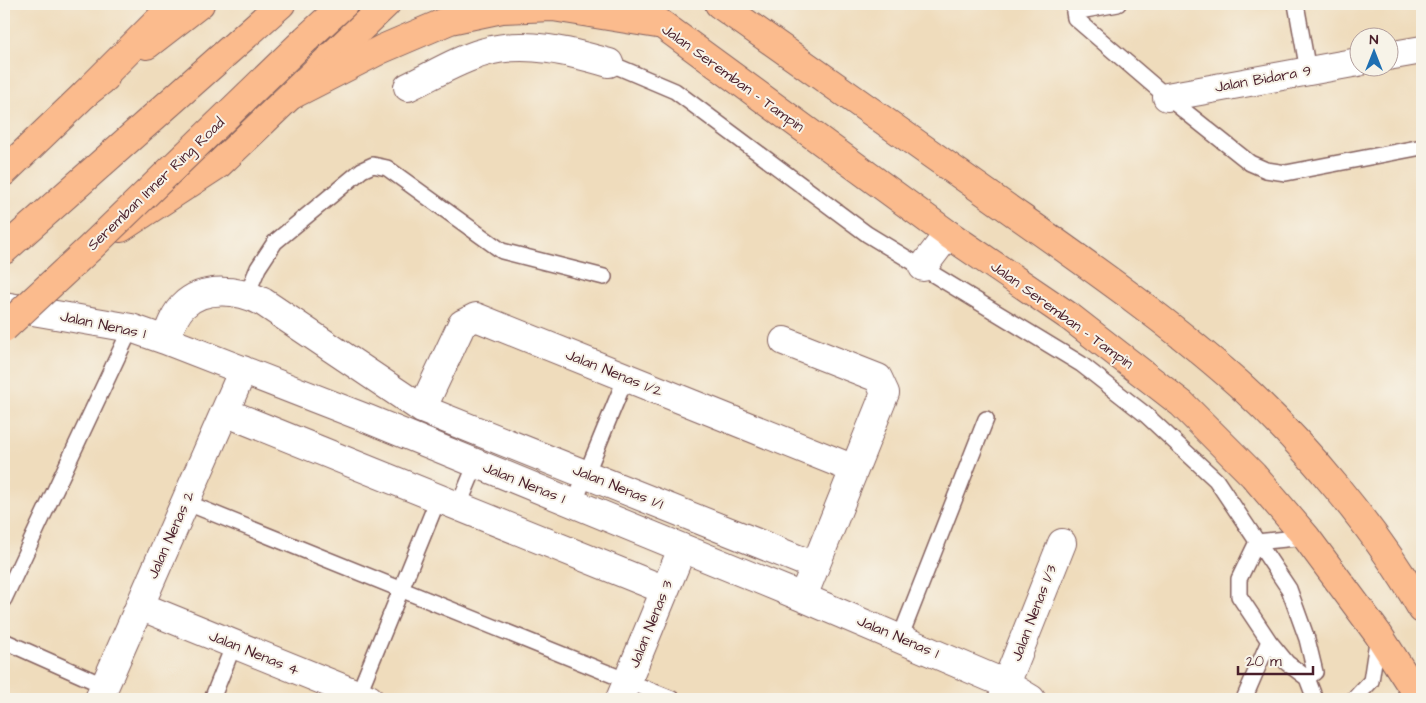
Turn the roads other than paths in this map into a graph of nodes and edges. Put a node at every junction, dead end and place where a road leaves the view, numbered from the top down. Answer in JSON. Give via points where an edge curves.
{"nodes":[{"id":1,"x":176,"y":4,"type":"edge"},
{"id":2,"x":200,"y":4,"type":"edge"},
{"id":3,"x":344,"y":4,"type":"edge"},
{"id":4,"x":386,"y":4,"type":"edge"},
{"id":5,"x":634,"y":4,"type":"edge"},
{"id":6,"x":719,"y":4,"type":"edge"},
{"id":7,"x":1118,"y":4,"type":"edge"},
{"id":8,"x":1296,"y":4,"type":"edge"},
{"id":9,"x":277,"y":7,"type":"edge"},
{"id":10,"x":659,"y":24,"type":"junction"},
{"id":11,"x":1422,"y":50,"type":"edge"},
{"id":12,"x":1398,"y":54,"type":"edge"},
{"id":13,"x":609,"y":63,"type":"joint"},
{"id":14,"x":1348,"y":64,"type":"edge"},
{"id":15,"x":1308,"y":71,"type":"junction"},
{"id":16,"x":408,"y":86,"type":"dead end"},
{"id":17,"x":86,"y":93,"type":"junction"},
{"id":18,"x":292,"y":95,"type":"junction"},
{"id":19,"x":1166,"y":97,"type":"junction"},
{"id":20,"x":1422,"y":147,"type":"edge"},
{"id":21,"x":4,"y":172,"type":"edge"},
{"id":22,"x":948,"y":234,"type":"junction"},
{"id":23,"x":90,"y":248,"type":"junction"},
{"id":24,"x":4,"y":250,"type":"edge"},
{"id":25,"x":923,"y":267,"type":"junction"},
{"id":26,"x":604,"y":277,"type":"dead end"},
{"id":27,"x":247,"y":294,"type":"junction"},
{"id":28,"x":4,"y":306,"type":"edge"},
{"id":29,"x":4,"y":328,"type":"edge"},
{"id":30,"x":131,"y":328,"type":"junction"},
{"id":31,"x":165,"y":340,"type":"junction"},
{"id":32,"x":784,"y":341,"type":"dead end"},
{"id":33,"x":243,"y":370,"type":"junction"},
{"id":34,"x":626,"y":377,"type":"junction"},
{"id":35,"x":384,"y":382,"type":"junction"},
{"id":36,"x":422,"y":409,"type":"junction"},
{"id":37,"x":225,"y":412,"type":"junction"},
{"id":38,"x":368,"y":419,"type":"junction"},
{"id":39,"x":986,"y":419,"type":"dead end"},
{"id":40,"x":476,"y":464,"type":"junction"},
{"id":41,"x":854,"y":469,"type":"junction"},
{"id":42,"x":586,"y":474,"type":"junction"},
{"id":43,"x":185,"y":502,"type":"junction"},
{"id":44,"x":448,"y":503,"type":"junction"},
{"id":45,"x":574,"y":504,"type":"junction"},
{"id":46,"x":1306,"y":536,"type":"junction"},
{"id":47,"x":1257,"y":542,"type":"junction"},
{"id":48,"x":1062,"y":543,"type":"dead end"},
{"id":49,"x":682,"y":549,"type":"junction"},
{"id":50,"x":815,"y":566,"type":"junction"},
{"id":51,"x":401,"y":590,"type":"junction"},
{"id":52,"x":665,"y":590,"type":"junction"},
{"id":53,"x":802,"y":596,"type":"junction"},
{"id":54,"x":4,"y":599,"type":"edge"},
{"id":55,"x":1418,"y":599,"type":"edge"},
{"id":56,"x":140,"y":606,"type":"junction"},
{"id":57,"x":1378,"y":634,"type":"junction"},
{"id":58,"x":900,"y":638,"type":"junction"},
{"id":59,"x":4,"y":641,"type":"edge"},
{"id":60,"x":1269,"y":641,"type":"junction"},
{"id":61,"x":234,"y":644,"type":"junction"},
{"id":62,"x":1307,"y":678,"type":"junction"},
{"id":63,"x":624,"y":690,"type":"edge"},
{"id":64,"x":1005,"y":691,"type":"edge"},
{"id":65,"x":102,"y":693,"type":"edge"},
{"id":66,"x":363,"y":697,"type":"edge"},
{"id":67,"x":212,"y":699,"type":"edge"},
{"id":68,"x":672,"y":699,"type":"edge"},
{"id":69,"x":1031,"y":699,"type":"edge"},
{"id":70,"x":1244,"y":699,"type":"edge"},
{"id":71,"x":1315,"y":699,"type":"edge"},
{"id":72,"x":1354,"y":699,"type":"edge"},
{"id":73,"x":1420,"y":699,"type":"edge"}],
"edges":[{"from":1,"to":17,"type":"main road"},
{"from":2,"to":17,"type":"main road"},
{"from":3,"to":23,"type":"main road","name":"Seremban Inner Ring Road","bridge":true},
{"from":4,"to":18,"type":"main road"},
{"from":5,"to":10,"type":"main road","name":"Jalan Seremban - Tampin"},
{"from":6,"to":55,"type":"main road","via":[[1130,295],[1239,384],[1310,456]]},
{"from":7,"to":19,"type":"lane","via":[[1074,12],[1075,18]]},
{"from":8,"to":15,"type":"lane"},
{"from":9,"to":24,"type":"main road"},
{"from":10,"to":18,"type":"main road","via":[[553,7],[502,9],[450,20],[382,49]]},
{"from":10,"to":22,"type":"main road","name":"Jalan Seremban - Tampin"},
{"from":11,"to":12,"type":"street"},
{"from":13,"to":16,"type":"street","via":[[574,53],[512,47],[485,52]]},
{"from":13,"to":25,"type":"lane","via":[[676,91],[867,234]]},
{"from":14,"to":15,"type":"street","name":"Jalan Bidara 9"},
{"from":15,"to":19,"type":"street","name":"Jalan Bidara 9"},
{"from":17,"to":21,"type":"main road"},
{"from":18,"to":23,"type":"main road","bridge":true,"via":[[219,164]]},
{"from":19,"to":20,"type":"lane","via":[[1250,163],[1266,170],[1286,173]]},
{"from":22,"to":25,"type":"street"},
{"from":22,"to":46,"type":"main road","name":"Jalan Seremban - Tampin","via":[[1070,317],[1182,404],[1253,475]]},
{"from":23,"to":29,"type":"main road","name":"Seremban Inner Ring Road","bridge":true},
{"from":25,"to":47,"type":"lane","via":[[1081,364],[1146,415],[1216,480]]},
{"from":26,"to":27,"type":"lane","via":[[502,251],[387,168],[373,165],[362,170],[275,242],[258,268]]},
{"from":27,"to":31,"type":"street","via":[[225,292],[197,296],[175,317]]},
{"from":27,"to":35,"type":"street","name":"Jalan Nenas 1/1"},
{"from":28,"to":30,"type":"street","name":"Jalan Nenas 1"},
{"from":30,"to":31,"type":"street","name":"Jalan Nenas 1"},
{"from":30,"to":54,"type":"lane"},
{"from":31,"to":33,"type":"street","name":"Jalan Nenas 1"},
{"from":32,"to":41,"type":"street","via":[[878,378],[885,393]]},
{"from":33,"to":37,"type":"street","name":"Jalan Nenas 2"},
{"from":33,"to":38,"type":"street","name":"Jalan Nenas 1"},
{"from":34,"to":36,"type":"street","name":"Jalan Nenas 1/2","via":[[476,317],[462,324]]},
{"from":34,"to":41,"type":"street","name":"Jalan Nenas 1/2"},
{"from":34,"to":42,"type":"lane"},
{"from":35,"to":36,"type":"street","name":"Jalan Nenas 1/1"},
{"from":35,"to":38,"type":"street"},
{"from":36,"to":42,"type":"street","name":"Jalan Nenas 1/1"},
{"from":37,"to":43,"type":"street","name":"Jalan Nenas 2"},
{"from":37,"to":44,"type":"street"},
{"from":38,"to":40,"type":"street","name":"Jalan Nenas 1"},
{"from":39,"to":58,"type":"lane"},
{"from":40,"to":44,"type":"lane"},
{"from":40,"to":45,"type":"street","name":"Jalan Nenas 1"},
{"from":41,"to":50,"type":"street"},
{"from":42,"to":45,"type":"lane"},
{"from":42,"to":50,"type":"street","name":"Jalan Nenas 1/1"},
{"from":43,"to":51,"type":"lane"},
{"from":43,"to":56,"type":"street","name":"Jalan Nenas 2"},
{"from":44,"to":51,"type":"lane"},
{"from":44,"to":52,"type":"street"},
{"from":45,"to":49,"type":"street","name":"Jalan Nenas 1"},
{"from":46,"to":47,"type":"lane"},
{"from":46,"to":57,"type":"main road","name":"Jalan Seremban - Tampin"},
{"from":47,"to":60,"type":"lane","via":[[1239,579],[1239,596]]},
{"from":47,"to":62,"type":"lane","via":[[1289,589],[1315,672]]},
{"from":48,"to":64,"type":"street","name":"Jalan Nenas 1/3"},
{"from":49,"to":52,"type":"street","name":"Jalan Nenas 3"},
{"from":49,"to":53,"type":"street","name":"Jalan Nenas 1"},
{"from":50,"to":53,"type":"street"},
{"from":51,"to":63,"type":"lane"},
{"from":51,"to":66,"type":"lane"},
{"from":52,"to":63,"type":"street","name":"Jalan Nenas 3"},
{"from":53,"to":58,"type":"street","name":"Jalan Nenas 1"},
{"from":56,"to":61,"type":"street","name":"Jalan Nenas 4"},
{"from":56,"to":65,"type":"street","name":"Jalan Nenas 2"},
{"from":57,"to":72,"type":"lane","via":[[1371,681]]},
{"from":57,"to":73,"type":"main road","name":"Jalan Seremban - Tampin"},
{"from":58,"to":64,"type":"street","name":"Jalan Nenas 1"},
{"from":59,"to":65,"type":"lane"},
{"from":60,"to":62,"type":"lane","via":[[1287,663]]},
{"from":60,"to":70,"type":"lane"},
{"from":61,"to":66,"type":"street","name":"Jalan Nenas 4"},
{"from":61,"to":67,"type":"lane"},
{"from":62,"to":71,"type":"lane"},
{"from":63,"to":68,"type":"lane"},
{"from":64,"to":69,"type":"street","name":"Jalan Nenas 1"}]}
